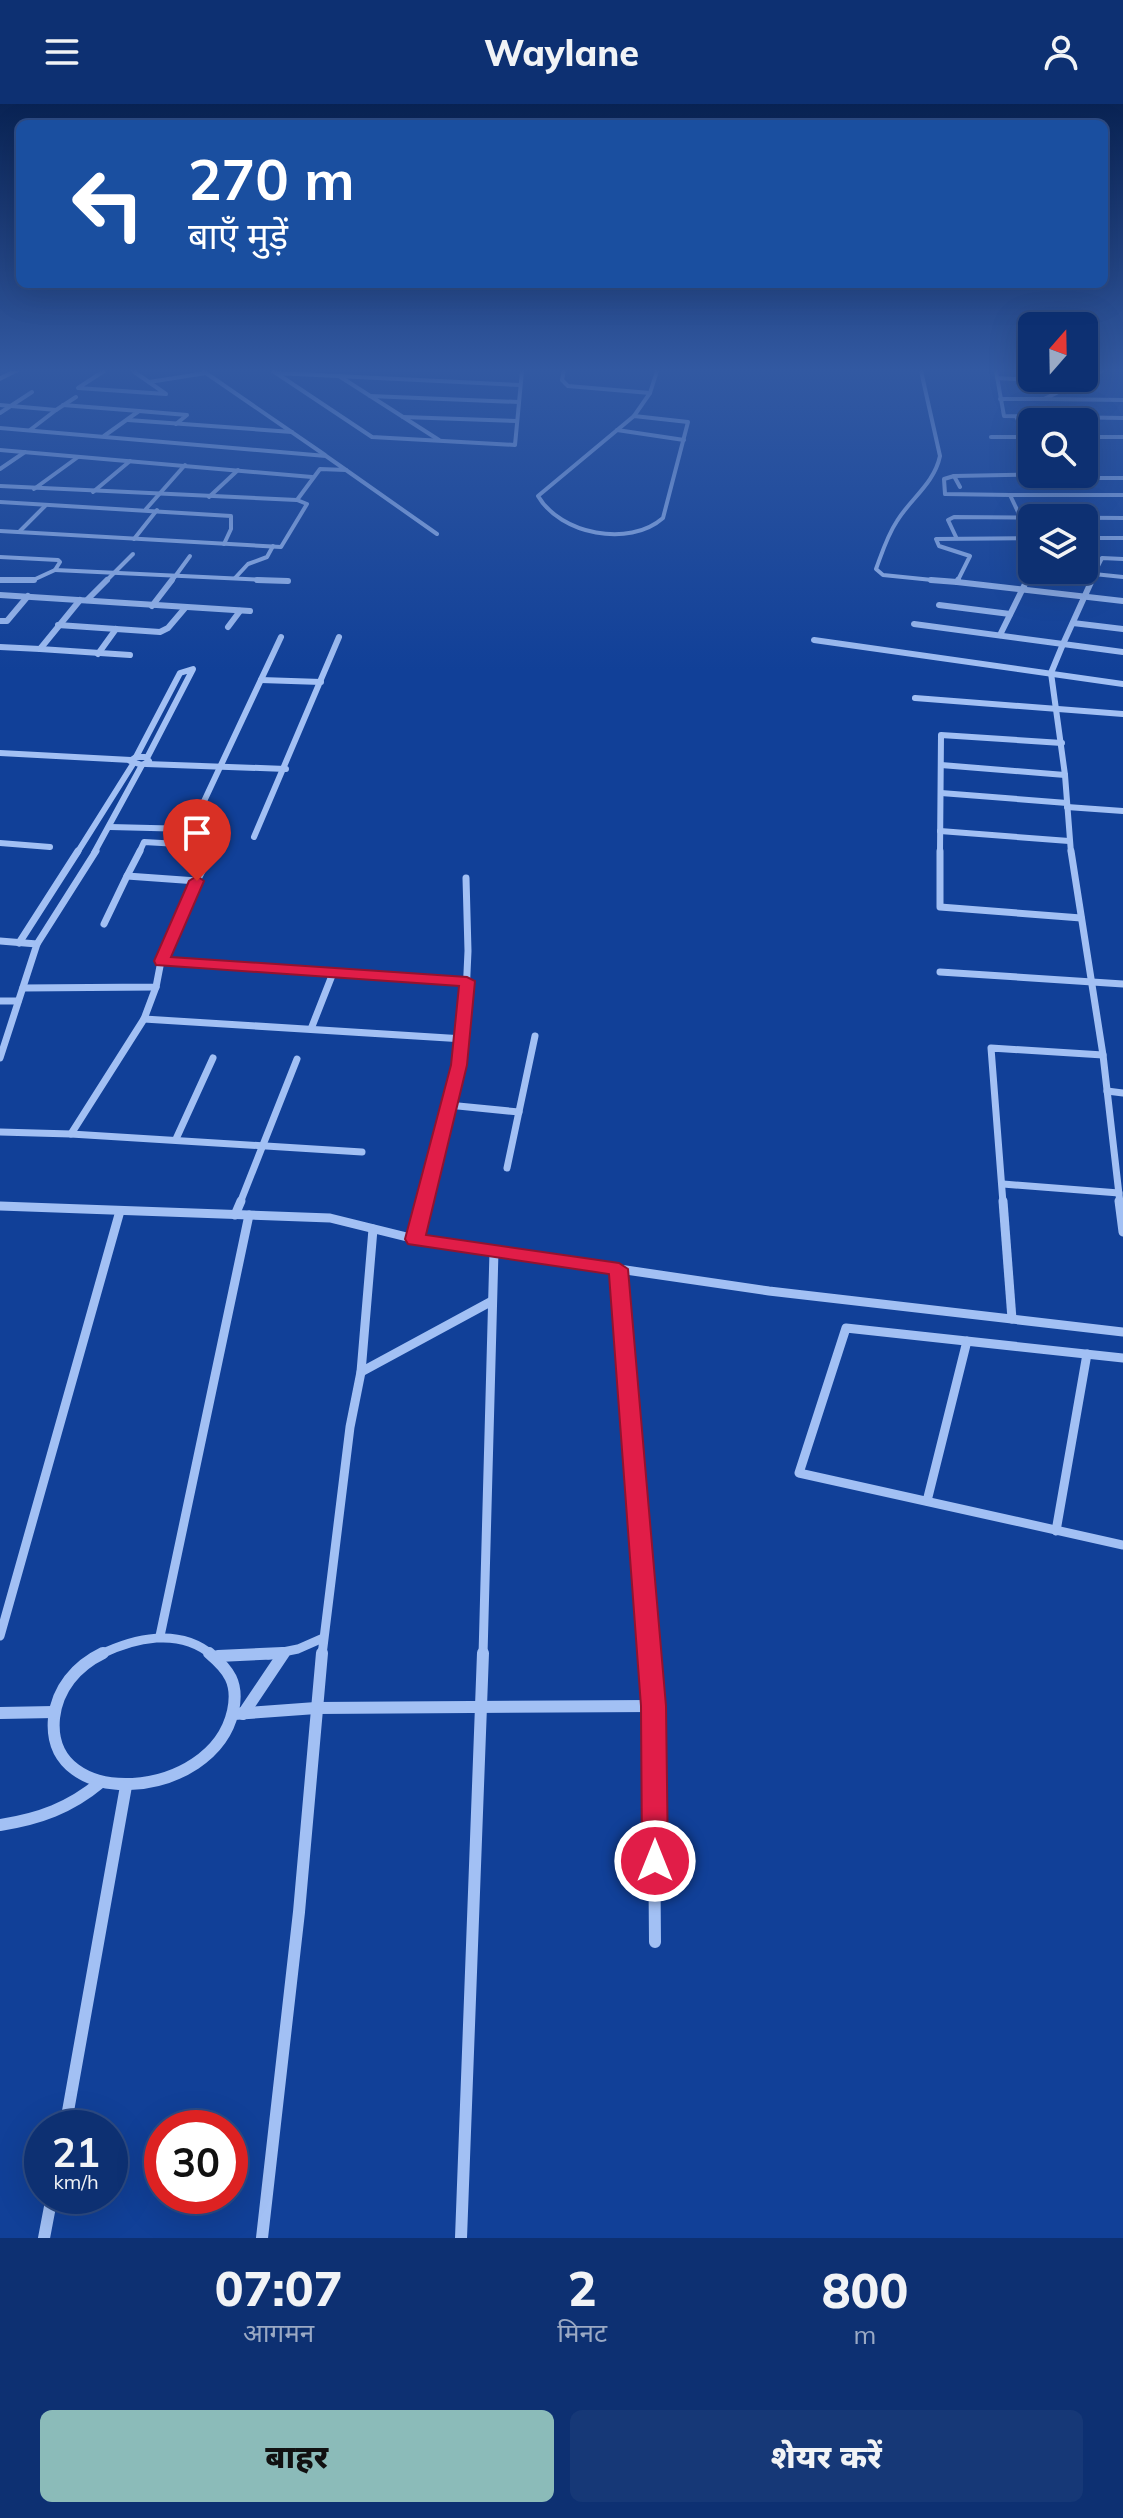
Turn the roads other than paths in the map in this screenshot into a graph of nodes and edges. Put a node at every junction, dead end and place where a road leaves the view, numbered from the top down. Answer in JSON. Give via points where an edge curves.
{"nodes":[{"id":1,"x":238,"y":470,"type":"edge"},
{"id":2,"x":59,"y":471,"type":"edge"},
{"id":3,"x":119,"y":471,"type":"edge"},
{"id":4,"x":180,"y":471,"type":"edge"},
{"id":5,"x":244,"y":471,"type":"edge"},
{"id":6,"x":318,"y":471,"type":"edge"},
{"id":7,"x":347,"y":471,"type":"edge"},
{"id":8,"x":568,"y":471,"type":"edge"},
{"id":9,"x":675,"y":471,"type":"edge"},
{"id":10,"x":937,"y":471,"type":"edge"},
{"id":11,"x":1018,"y":475,"type":"edge"},
{"id":12,"x":954,"y":476,"type":"junction"},
{"id":13,"x":312,"y":477,"type":"junction"},
{"id":14,"x":1098,"y":477,"type":"edge"},
{"id":15,"x":1123,"y":478,"type":"edge"},
{"id":16,"x":0,"y":486,"type":"edge"},
{"id":17,"x":960,"y":487,"type":"dead end"},
{"id":18,"x":1092,"y":488,"type":"edge"},
{"id":19,"x":34,"y":489,"type":"junction"},
{"id":20,"x":93,"y":492,"type":"junction"},
{"id":21,"x":157,"y":495,"type":"junction"},
{"id":22,"x":1010,"y":495,"type":"junction"},
{"id":23,"x":1123,"y":495,"type":"edge"},
{"id":24,"x":1097,"y":496,"type":"junction"},
{"id":25,"x":209,"y":497,"type":"junction"},
{"id":26,"x":297,"y":500,"type":"junction"},
{"id":27,"x":0,"y":502,"type":"edge"},
{"id":28,"x":45,"y":506,"type":"junction"},
{"id":29,"x":146,"y":509,"type":"junction"},
{"id":30,"x":157,"y":510,"type":"junction"},
{"id":31,"x":1018,"y":512,"type":"edge"},
{"id":32,"x":1122,"y":513,"type":"edge"},
{"id":33,"x":1098,"y":514,"type":"edge"},
{"id":34,"x":1018,"y":516,"type":"edge"},
{"id":35,"x":0,"y":531,"type":"edge"},
{"id":36,"x":19,"y":532,"type":"junction"},
{"id":37,"x":437,"y":534,"type":"dead end"},
{"id":38,"x":956,"y":537,"type":"junction"},
{"id":39,"x":1018,"y":538,"type":"edge"},
{"id":40,"x":1098,"y":538,"type":"edge"},
{"id":41,"x":1123,"y":538,"type":"edge"},
{"id":42,"x":134,"y":539,"type":"junction"},
{"id":43,"x":224,"y":544,"type":"junction"},
{"id":44,"x":273,"y":546,"type":"junction"},
{"id":45,"x":133,"y":554,"type":"dead end"},
{"id":46,"x":190,"y":556,"type":"dead end"},
{"id":47,"x":0,"y":557,"type":"edge"},
{"id":48,"x":1123,"y":559,"type":"edge"},
{"id":49,"x":1098,"y":566,"type":"edge"},
{"id":50,"x":55,"y":570,"type":"junction"},
{"id":51,"x":113,"y":571,"type":"junction"},
{"id":52,"x":175,"y":574,"type":"junction"},
{"id":53,"x":1098,"y":574,"type":"edge"},
{"id":54,"x":1123,"y":577,"type":"edge"},
{"id":55,"x":235,"y":578,"type":"junction"},
{"id":56,"x":0,"y":580,"type":"edge"},
{"id":57,"x":288,"y":581,"type":"dead end"},
{"id":58,"x":957,"y":582,"type":"junction"},
{"id":59,"x":1024,"y":584,"type":"edge"},
{"id":60,"x":1089,"y":584,"type":"edge"},
{"id":61,"x":1020,"y":590,"type":"junction"},
{"id":62,"x":0,"y":595,"type":"edge"},
{"id":63,"x":28,"y":596,"type":"junction"},
{"id":64,"x":1083,"y":597,"type":"junction"},
{"id":65,"x":83,"y":600,"type":"junction"},
{"id":66,"x":1123,"y":601,"type":"edge"},
{"id":67,"x":939,"y":605,"type":"dead end"},
{"id":68,"x":152,"y":606,"type":"junction"},
{"id":69,"x":185,"y":608,"type":"junction"},
{"id":70,"x":240,"y":611,"type":"junction"},
{"id":71,"x":250,"y":611,"type":"dead end"},
{"id":72,"x":1010,"y":614,"type":"junction"},
{"id":73,"x":3,"y":621,"type":"edge"},
{"id":74,"x":1073,"y":623,"type":"junction"},
{"id":75,"x":914,"y":624,"type":"dead end"},
{"id":76,"x":58,"y":625,"type":"junction"},
{"id":77,"x":228,"y":627,"type":"dead end"},
{"id":78,"x":0,"y":628,"type":"edge"},
{"id":79,"x":116,"y":629,"type":"junction"},
{"id":80,"x":1123,"y":629,"type":"edge"},
{"id":81,"x":1000,"y":635,"type":"junction"},
{"id":82,"x":281,"y":637,"type":"dead end"},
{"id":83,"x":339,"y":637,"type":"dead end"},
{"id":84,"x":814,"y":640,"type":"dead end"},
{"id":85,"x":1063,"y":644,"type":"junction"},
{"id":86,"x":0,"y":647,"type":"edge"},
{"id":87,"x":40,"y":649,"type":"junction"},
{"id":88,"x":1123,"y":652,"type":"edge"},
{"id":89,"x":98,"y":654,"type":"junction"},
{"id":90,"x":130,"y":655,"type":"dead end"},
{"id":91,"x":1051,"y":673,"type":"junction"},
{"id":92,"x":261,"y":680,"type":"junction"},
{"id":93,"x":321,"y":682,"type":"junction"},
{"id":94,"x":1123,"y":684,"type":"edge"},
{"id":95,"x":169,"y":693,"type":"junction"},
{"id":96,"x":182,"y":694,"type":"junction"},
{"id":97,"x":915,"y":698,"type":"dead end"},
{"id":98,"x":1056,"y":708,"type":"junction"},
{"id":99,"x":1123,"y":714,"type":"edge"},
{"id":100,"x":1062,"y":743,"type":"junction"},
{"id":101,"x":0,"y":753,"type":"edge"},
{"id":102,"x":133,"y":761,"type":"junction"},
{"id":103,"x":146,"y":762,"type":"junction"},
{"id":104,"x":222,"y":764,"type":"junction"},
{"id":105,"x":941,"y":765,"type":"junction"},
{"id":106,"x":286,"y":766,"type":"junction"},
{"id":107,"x":1065,"y":775,"type":"junction"},
{"id":108,"x":941,"y":793,"type":"junction"},
{"id":109,"x":1067,"y":805,"type":"junction"},
{"id":110,"x":1123,"y":811,"type":"edge"},
{"id":111,"x":110,"y":827,"type":"junction"},
{"id":112,"x":940,"y":831,"type":"junction"},
{"id":113,"x":254,"y":837,"type":"dead end"},
{"id":114,"x":1069,"y":841,"type":"junction"},
{"id":115,"x":0,"y":843,"type":"edge"},
{"id":116,"x":50,"y":847,"type":"dead end"},
{"id":117,"x":127,"y":876,"type":"junction"},
{"id":118,"x":466,"y":878,"type":"dead end"},
{"id":119,"x":197,"y":881,"type":"junction"},
{"id":120,"x":1081,"y":918,"type":"junction"},
{"id":121,"x":104,"y":924,"type":"dead end"},
{"id":122,"x":0,"y":941,"type":"edge"},
{"id":123,"x":19,"y":943,"type":"junction"},
{"id":124,"x":37,"y":944,"type":"junction"},
{"id":125,"x":161,"y":961,"type":"junction"},
{"id":126,"x":940,"y":972,"type":"dead end"},
{"id":127,"x":333,"y":973,"type":"junction"},
{"id":128,"x":467,"y":981,"type":"junction"},
{"id":129,"x":1090,"y":982,"type":"junction"},
{"id":130,"x":1123,"y":984,"type":"edge"},
{"id":131,"x":156,"y":987,"type":"junction"},
{"id":132,"x":23,"y":988,"type":"junction"},
{"id":133,"x":0,"y":1001,"type":"edge"},
{"id":134,"x":18,"y":1001,"type":"junction"},
{"id":135,"x":144,"y":1019,"type":"junction"},
{"id":136,"x":311,"y":1029,"type":"junction"},
{"id":137,"x":4,"y":1036,"type":"edge"},
{"id":138,"x":535,"y":1036,"type":"dead end"},
{"id":139,"x":464,"y":1039,"type":"junction"},
{"id":140,"x":1103,"y":1055,"type":"junction"},
{"id":141,"x":0,"y":1058,"type":"edge"},
{"id":142,"x":213,"y":1058,"type":"dead end"},
{"id":143,"x":297,"y":1059,"type":"dead end"},
{"id":144,"x":1107,"y":1091,"type":"junction"},
{"id":145,"x":1123,"y":1093,"type":"edge"},
{"id":146,"x":448,"y":1105,"type":"junction"},
{"id":147,"x":519,"y":1112,"type":"junction"},
{"id":148,"x":0,"y":1132,"type":"edge"},
{"id":149,"x":71,"y":1134,"type":"junction"},
{"id":150,"x":176,"y":1139,"type":"junction"},
{"id":151,"x":260,"y":1146,"type":"junction"},
{"id":152,"x":362,"y":1152,"type":"dead end"},
{"id":153,"x":1119,"y":1161,"type":"edge"},
{"id":154,"x":507,"y":1168,"type":"dead end"},
{"id":155,"x":1003,"y":1184,"type":"junction"},
{"id":156,"x":1119,"y":1193,"type":"junction"},
{"id":157,"x":0,"y":1206,"type":"edge"},
{"id":158,"x":120,"y":1211,"type":"junction"},
{"id":159,"x":235,"y":1215,"type":"junction"},
{"id":160,"x":249,"y":1215,"type":"junction"},
{"id":161,"x":373,"y":1229,"type":"junction"},
{"id":162,"x":1123,"y":1232,"type":"edge"},
{"id":163,"x":415,"y":1239,"type":"junction"},
{"id":164,"x":494,"y":1251,"type":"junction"},
{"id":165,"x":619,"y":1269,"type":"junction"},
{"id":166,"x":492,"y":1301,"type":"junction"},
{"id":167,"x":1012,"y":1319,"type":"junction"},
{"id":168,"x":1123,"y":1332,"type":"edge"},
{"id":169,"x":967,"y":1341,"type":"junction"},
{"id":170,"x":1087,"y":1354,"type":"junction"},
{"id":171,"x":1123,"y":1358,"type":"edge"},
{"id":172,"x":361,"y":1372,"type":"junction"},
{"id":173,"x":927,"y":1501,"type":"junction"},
{"id":174,"x":1056,"y":1531,"type":"junction"},
{"id":175,"x":1123,"y":1545,"type":"edge"},
{"id":176,"x":0,"y":1636,"type":"edge"},
{"id":177,"x":160,"y":1636,"type":"junction"},
{"id":178,"x":323,"y":1638,"type":"junction"},
{"id":179,"x":284,"y":1653,"type":"junction"},
{"id":180,"x":218,"y":1656,"type":"junction"},
{"id":181,"x":653,"y":1706,"type":"junction"},
{"id":182,"x":316,"y":1708,"type":"junction"},
{"id":183,"x":482,"y":1708,"type":"junction"},
{"id":184,"x":54,"y":1712,"type":"junction"},
{"id":185,"x":0,"y":1713,"type":"edge"},
{"id":186,"x":239,"y":1714,"type":"junction"},
{"id":187,"x":101,"y":1782,"type":"junction"},
{"id":188,"x":126,"y":1786,"type":"junction"},
{"id":189,"x":0,"y":1825,"type":"edge"},
{"id":190,"x":655,"y":1942,"type":"dead end"},
{"id":191,"x":68,"y":2110,"type":"edge"},
{"id":192,"x":49,"y":2214,"type":"edge"},
{"id":193,"x":44,"y":2238,"type":"edge"},
{"id":194,"x":262,"y":2238,"type":"edge"},
{"id":195,"x":461,"y":2238,"type":"edge"}],
"edges":[{"from":1,"to":25,"type":"street"},
{"from":2,"to":19,"type":"street"},
{"from":3,"to":20,"type":"street"},
{"from":4,"to":21,"type":"street"},
{"from":5,"to":13,"type":"street"},
{"from":6,"to":13,"type":"street"},
{"from":7,"to":37,"type":"street"},
{"from":8,"to":9,"type":"street","via":[[538,496],[551,517],[593,531],[649,531],[658,526]]},
{"from":10,"to":58,"type":"street","via":[[896,521],[876,569],[883,575]]},
{"from":11,"to":12,"type":"street"},
{"from":12,"to":17,"type":"street"},
{"from":12,"to":22,"type":"street","via":[[944,479],[945,494]]},
{"from":13,"to":26,"type":"street"},
{"from":14,"to":15,"type":"street"},
{"from":16,"to":19,"type":"street"},
{"from":18,"to":24,"type":"street"},
{"from":19,"to":20,"type":"street"},
{"from":20,"to":21,"type":"street"},
{"from":21,"to":25,"type":"street"},
{"from":21,"to":29,"type":"street"},
{"from":22,"to":24,"type":"street"},
{"from":22,"to":31,"type":"street"},
{"from":23,"to":24,"type":"street"},
{"from":25,"to":26,"type":"street"},
{"from":26,"to":44,"type":"street","via":[[307,504],[281,547]]},
{"from":27,"to":28,"type":"street"},
{"from":28,"to":29,"type":"street"},
{"from":28,"to":36,"type":"street"},
{"from":29,"to":30,"type":"street"},
{"from":30,"to":42,"type":"street"},
{"from":30,"to":43,"type":"street","via":[[231,516]]},
{"from":32,"to":33,"type":"street"},
{"from":34,"to":38,"type":"street","via":[[949,518]]},
{"from":35,"to":36,"type":"street"},
{"from":36,"to":42,"type":"street"},
{"from":38,"to":39,"type":"street"},
{"from":38,"to":58,"type":"street","via":[[936,539],[939,546],[970,556]]},
{"from":40,"to":41,"type":"street"},
{"from":42,"to":43,"type":"street"},
{"from":43,"to":44,"type":"street"},
{"from":44,"to":55,"type":"street","via":[[267,557],[248,564]]},
{"from":45,"to":51,"type":"street"},
{"from":46,"to":52,"type":"street"},
{"from":47,"to":50,"type":"street","via":[[58,560]]},
{"from":48,"to":49,"type":"street","via":[[1102,558]]},
{"from":50,"to":51,"type":"street"},
{"from":50,"to":56,"type":"street","via":[[28,582]]},
{"from":51,"to":52,"type":"street"},
{"from":51,"to":65,"type":"street"},
{"from":52,"to":55,"type":"street"},
{"from":52,"to":68,"type":"street"},
{"from":53,"to":54,"type":"street"},
{"from":55,"to":57,"type":"street"},
{"from":58,"to":61,"type":"street"},
{"from":59,"to":61,"type":"street"},
{"from":60,"to":64,"type":"street"},
{"from":61,"to":64,"type":"street"},
{"from":61,"to":72,"type":"street"},
{"from":62,"to":63,"type":"street"},
{"from":63,"to":65,"type":"street"},
{"from":63,"to":73,"type":"street"},
{"from":64,"to":66,"type":"street"},
{"from":64,"to":74,"type":"street"},
{"from":65,"to":68,"type":"street"},
{"from":65,"to":76,"type":"street"},
{"from":67,"to":72,"type":"street"},
{"from":68,"to":69,"type":"street"},
{"from":69,"to":70,"type":"street"},
{"from":69,"to":79,"type":"street","via":[[163,631]]},
{"from":70,"to":71,"type":"street"},
{"from":70,"to":77,"type":"street"},
{"from":72,"to":81,"type":"street"},
{"from":73,"to":78,"type":"street"},
{"from":74,"to":80,"type":"street"},
{"from":74,"to":85,"type":"street"},
{"from":75,"to":81,"type":"street"},
{"from":76,"to":79,"type":"street"},
{"from":76,"to":87,"type":"street"},
{"from":79,"to":89,"type":"street"},
{"from":81,"to":85,"type":"street"},
{"from":82,"to":92,"type":"street"},
{"from":83,"to":93,"type":"street"},
{"from":84,"to":91,"type":"street"},
{"from":85,"to":88,"type":"street"},
{"from":85,"to":91,"type":"street"},
{"from":86,"to":87,"type":"street"},
{"from":87,"to":89,"type":"street"},
{"from":89,"to":90,"type":"street"},
{"from":91,"to":94,"type":"street"},
{"from":91,"to":98,"type":"street"},
{"from":92,"to":93,"type":"street"},
{"from":92,"to":104,"type":"street"},
{"from":93,"to":106,"type":"street"},
{"from":95,"to":96,"type":"street"},
{"from":95,"to":96,"type":"street","via":[[182,671],[193,669]]},
{"from":95,"to":102,"type":"street"},
{"from":96,"to":103,"type":"street"},
{"from":97,"to":98,"type":"street"},
{"from":98,"to":99,"type":"street"},
{"from":98,"to":100,"type":"street"},
{"from":100,"to":105,"type":"street","via":[[941,735]]},
{"from":100,"to":107,"type":"street"},
{"from":101,"to":102,"type":"street"},
{"from":102,"to":103,"type":"street"},
{"from":102,"to":123,"type":"street"},
{"from":103,"to":104,"type":"street"},
{"from":103,"to":111,"type":"street"},
{"from":104,"to":106,"type":"street"},
{"from":104,"to":111,"type":"street","via":[[191,829]]},
{"from":105,"to":107,"type":"street"},
{"from":105,"to":108,"type":"street"},
{"from":106,"to":113,"type":"street"},
{"from":107,"to":109,"type":"street"},
{"from":108,"to":109,"type":"street"},
{"from":108,"to":112,"type":"street"},
{"from":109,"to":110,"type":"street"},
{"from":109,"to":114,"type":"street"},
{"from":111,"to":124,"type":"street"},
{"from":112,"to":114,"type":"street"},
{"from":112,"to":120,"type":"street","via":[[940,907]]},
{"from":114,"to":120,"type":"street"},
{"from":115,"to":116,"type":"street"},
{"from":117,"to":119,"type":"street"},
{"from":117,"to":119,"type":"street","via":[[144,842],[214,846]]},
{"from":117,"to":121,"type":"street"},
{"from":118,"to":128,"type":"street"},
{"from":119,"to":125,"type":"street"},
{"from":120,"to":129,"type":"street"},
{"from":122,"to":123,"type":"street"},
{"from":123,"to":124,"type":"street"},
{"from":124,"to":132,"type":"street"},
{"from":125,"to":127,"type":"street"},
{"from":125,"to":131,"type":"street"},
{"from":126,"to":129,"type":"street"},
{"from":127,"to":128,"type":"street"},
{"from":127,"to":136,"type":"street"},
{"from":128,"to":139,"type":"street"},
{"from":129,"to":130,"type":"street"},
{"from":129,"to":140,"type":"street"},
{"from":131,"to":132,"type":"street"},
{"from":131,"to":135,"type":"street"},
{"from":132,"to":134,"type":"street"},
{"from":133,"to":134,"type":"street"},
{"from":134,"to":137,"type":"street"},
{"from":135,"to":136,"type":"street"},
{"from":135,"to":149,"type":"street"},
{"from":136,"to":139,"type":"street"},
{"from":137,"to":141,"type":"street"},
{"from":138,"to":147,"type":"street"},
{"from":139,"to":146,"type":"street"},
{"from":140,"to":144,"type":"street"},
{"from":140,"to":155,"type":"street","via":[[991,1048]]},
{"from":142,"to":150,"type":"street"},
{"from":143,"to":151,"type":"street"},
{"from":144,"to":145,"type":"street"},
{"from":144,"to":153,"type":"street"},
{"from":146,"to":147,"type":"street"},
{"from":146,"to":163,"type":"street"},
{"from":147,"to":154,"type":"street"},
{"from":148,"to":149,"type":"street"},
{"from":149,"to":150,"type":"street"},
{"from":150,"to":151,"type":"street"},
{"from":151,"to":152,"type":"street"},
{"from":151,"to":159,"type":"street"},
{"from":153,"to":156,"type":"street"},
{"from":155,"to":156,"type":"street"},
{"from":155,"to":167,"type":"street"},
{"from":156,"to":162,"type":"street"},
{"from":157,"to":158,"type":"street"},
{"from":158,"to":159,"type":"street"},
{"from":158,"to":176,"type":"street"},
{"from":159,"to":160,"type":"street"},
{"from":160,"to":161,"type":"street","via":[[330,1218]]},
{"from":160,"to":177,"type":"street"},
{"from":161,"to":163,"type":"street"},
{"from":161,"to":172,"type":"street"},
{"from":163,"to":164,"type":"street"},
{"from":164,"to":165,"type":"street"},
{"from":164,"to":166,"type":"street"},
{"from":165,"to":167,"type":"street"},
{"from":165,"to":181,"type":"street"},
{"from":166,"to":172,"type":"street"},
{"from":166,"to":183,"type":"street"},
{"from":167,"to":168,"type":"street"},
{"from":169,"to":170,"type":"street"},
{"from":169,"to":173,"type":"street"},
{"from":169,"to":173,"type":"street","via":[[846,1328],[799,1473]]},
{"from":170,"to":171,"type":"street"},
{"from":170,"to":174,"type":"street"},
{"from":172,"to":178,"type":"street"},
{"from":173,"to":174,"type":"street"},
{"from":174,"to":175,"type":"street"},
{"from":177,"to":180,"type":"street","via":[[182,1638]]},
{"from":177,"to":184,"type":"street","via":[[119,1643],[83,1664],[69,1678]]},
{"from":178,"to":179,"type":"street","via":[[303,1650]]},
{"from":178,"to":182,"type":"street"},
{"from":179,"to":180,"type":"street"},
{"from":179,"to":186,"type":"street"},
{"from":180,"to":186,"type":"street","via":[[230,1673]]},
{"from":181,"to":183,"type":"street"},
{"from":181,"to":190,"type":"street"},
{"from":182,"to":183,"type":"street"},
{"from":182,"to":186,"type":"street"},
{"from":182,"to":194,"type":"street"},
{"from":183,"to":195,"type":"street"},
{"from":184,"to":185,"type":"street"},
{"from":184,"to":187,"type":"street","via":[[53,1734],[62,1755],[78,1771]]},
{"from":186,"to":188,"type":"street","via":[[213,1751],[195,1766],[174,1777]]},
{"from":187,"to":188,"type":"street"},
{"from":187,"to":189,"type":"street","via":[[78,1803],[51,1815]]},
{"from":188,"to":191,"type":"street"},
{"from":192,"to":193,"type":"street"}]}
